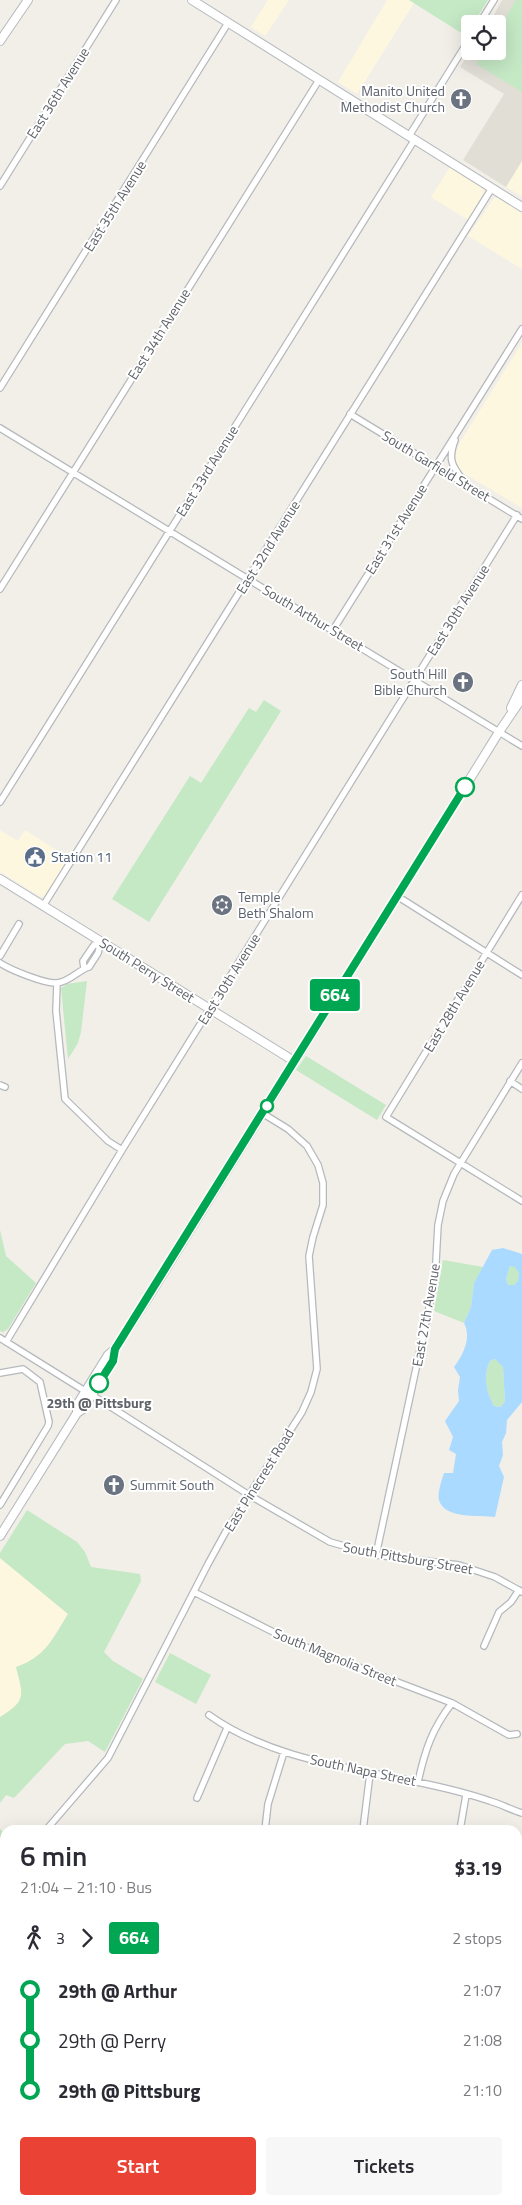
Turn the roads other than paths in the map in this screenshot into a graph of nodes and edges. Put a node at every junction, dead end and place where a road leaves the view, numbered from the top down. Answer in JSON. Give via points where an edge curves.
{"nodes":[{"id":1,"x":28,"y":0,"type":"edge"},
{"id":2,"x":116,"y":0,"type":"edge"},
{"id":3,"x":192,"y":0,"type":"edge"},
{"id":4,"x":494,"y":0,"type":"edge"},
{"id":5,"x":485,"y":15,"type":"edge"},
{"id":6,"x":228,"y":23,"type":"junction"},
{"id":7,"x":0,"y":41,"type":"edge"},
{"id":8,"x":461,"y":54,"type":"edge"},
{"id":9,"x":319,"y":80,"type":"junction"},
{"id":10,"x":412,"y":138,"type":"junction"},
{"id":11,"x":0,"y":186,"type":"edge"},
{"id":12,"x":492,"y":188,"type":"junction"},
{"id":13,"x":522,"y":206,"type":"edge"},
{"id":14,"x":522,"y":329,"type":"edge"},
{"id":15,"x":0,"y":388,"type":"edge"},
{"id":16,"x":350,"y":414,"type":"junction"},
{"id":17,"x":0,"y":428,"type":"edge"},
{"id":18,"x":459,"y":429,"type":"junction"},
{"id":19,"x":434,"y":466,"type":"junction"},
{"id":20,"x":73,"y":472,"type":"junction"},
{"id":21,"x":466,"y":486,"type":"junction"},
{"id":22,"x":519,"y":517,"type":"edge"},
{"id":23,"x":169,"y":531,"type":"junction"},
{"id":24,"x":249,"y":579,"type":"junction"},
{"id":25,"x":0,"y":589,"type":"edge"},
{"id":26,"x":333,"y":630,"type":"junction"},
{"id":27,"x":415,"y":680,"type":"junction"},
{"id":28,"x":522,"y":685,"type":"edge"},
{"id":29,"x":522,"y":698,"type":"edge"},
{"id":30,"x":499,"y":732,"type":"junction"},
{"id":31,"x":522,"y":746,"type":"edge"},
{"id":32,"x":0,"y":802,"type":"edge"},
{"id":33,"x":0,"y":879,"type":"edge"},
{"id":34,"x":522,"y":895,"type":"edge"},
{"id":35,"x":396,"y":896,"type":"junction"},
{"id":36,"x":43,"y":906,"type":"junction"},
{"id":37,"x":19,"y":924,"type":"dead end"},
{"id":38,"x":100,"y":944,"type":"junction"},
{"id":39,"x":486,"y":953,"type":"junction"},
{"id":40,"x":0,"y":956,"type":"edge"},
{"id":41,"x":0,"y":963,"type":"edge"},
{"id":42,"x":522,"y":975,"type":"edge"},
{"id":43,"x":56,"y":983,"type":"junction"},
{"id":44,"x":210,"y":1009,"type":"junction"},
{"id":45,"x":294,"y":1061,"type":"junction"},
{"id":46,"x":522,"y":1063,"type":"edge"},
{"id":47,"x":510,"y":1081,"type":"junction"},
{"id":48,"x":522,"y":1089,"type":"edge"},
{"id":49,"x":262,"y":1114,"type":"junction"},
{"id":50,"x":122,"y":1150,"type":"junction"},
{"id":51,"x":460,"y":1163,"type":"junction"},
{"id":52,"x":522,"y":1201,"type":"edge"},
{"id":53,"x":3,"y":1340,"type":"edge"},
{"id":54,"x":0,"y":1373,"type":"edge"},
{"id":55,"x":88,"y":1393,"type":"junction"},
{"id":56,"x":249,"y":1495,"type":"junction"},
{"id":57,"x":0,"y":1505,"type":"edge"},
{"id":58,"x":0,"y":1536,"type":"edge"},
{"id":59,"x":376,"y":1555,"type":"junction"},
{"id":60,"x":521,"y":1591,"type":"edge"},
{"id":61,"x":194,"y":1592,"type":"junction"},
{"id":62,"x":484,"y":1646,"type":"dead end"},
{"id":63,"x":452,"y":1702,"type":"junction"},
{"id":64,"x":209,"y":1715,"type":"dead end"},
{"id":65,"x":228,"y":1728,"type":"junction"},
{"id":66,"x":517,"y":1734,"type":"dead end"},
{"id":67,"x":284,"y":1752,"type":"junction"},
{"id":68,"x":370,"y":1773,"type":"junction"},
{"id":69,"x":418,"y":1782,"type":"junction"},
{"id":70,"x":466,"y":1795,"type":"junction"},
{"id":71,"x":197,"y":1798,"type":"dead end"},
{"id":72,"x":522,"y":1813,"type":"edge"},
{"id":73,"x":50,"y":1825,"type":"edge"},
{"id":74,"x":266,"y":1825,"type":"edge"},
{"id":75,"x":364,"y":1825,"type":"edge"},
{"id":76,"x":461,"y":1825,"type":"edge"}],
"edges":[{"from":1,"to":7,"type":"main road"},
{"from":2,"to":11,"type":"street","name":"East 36th Avenue"},
{"from":3,"to":6,"type":"main road"},
{"from":4,"to":5,"type":"street"},
{"from":6,"to":9,"type":"main road"},
{"from":6,"to":15,"type":"street","name":"East 35th Avenue"},
{"from":8,"to":10,"type":"street","name":"East 33rd Avenue"},
{"from":9,"to":10,"type":"main road"},
{"from":9,"to":20,"type":"street","name":"East 34th Avenue"},
{"from":10,"to":12,"type":"main road"},
{"from":10,"to":23,"type":"street","name":"East 33rd Avenue"},
{"from":12,"to":13,"type":"main road"},
{"from":12,"to":16,"type":"street","name":"East 32nd Avenue"},
{"from":14,"to":18,"type":"street","name":"East 31st Avenue"},
{"from":16,"to":19,"type":"street","name":"South Garfield Street"},
{"from":16,"to":24,"type":"street","name":"East 32nd Avenue"},
{"from":17,"to":20,"type":"street","name":"South Arthur Street"},
{"from":18,"to":19,"type":"street","name":"East 31st Avenue"},
{"from":18,"to":21,"type":"street","name":"East 31st Avenue","via":[[450,452],[453,467]]},
{"from":19,"to":21,"type":"street","name":"South Garfield Street"},
{"from":19,"to":26,"type":"street","name":"East 31st Avenue"},
{"from":20,"to":23,"type":"street","name":"South Arthur Street"},
{"from":20,"to":25,"type":"street","name":"East 34th Avenue"},
{"from":21,"to":22,"type":"street","name":"South Garfield Street"},
{"from":22,"to":27,"type":"street","name":"East 30th Avenue"},
{"from":23,"to":24,"type":"street","name":"South Arthur Street"},
{"from":23,"to":32,"type":"street","name":"East 33rd Avenue"},
{"from":24,"to":26,"type":"street","name":"South Arthur Street"},
{"from":24,"to":36,"type":"street","name":"East 32nd Avenue"},
{"from":26,"to":27,"type":"street","name":"South Arthur Street"},
{"from":27,"to":30,"type":"street","name":"South Arthur Street"},
{"from":27,"to":44,"type":"street","name":"East 30th Avenue"},
{"from":28,"to":30,"type":"main road"},
{"from":29,"to":30,"type":"main road"},
{"from":30,"to":31,"type":"street","name":"South Arthur Street"},
{"from":30,"to":35,"type":"main road"},
{"from":33,"to":36,"type":"main road","name":"South Perry Street"},
{"from":34,"to":39,"type":"street","name":"East 28th Avenue"},
{"from":35,"to":39,"type":"street"},
{"from":35,"to":45,"type":"main road"},
{"from":36,"to":38,"type":"main road","name":"South Perry Street"},
{"from":37,"to":40,"type":"street"},
{"from":38,"to":43,"type":"street","via":[[94,945],[83,961],[84,968],[75,976]]},
{"from":38,"to":44,"type":"main road","name":"South Perry Street"},
{"from":39,"to":42,"type":"street"},
{"from":39,"to":51,"type":"street","name":"East 28th Avenue","via":[[386,1117]]},
{"from":41,"to":43,"type":"street","via":[[13,971]]},
{"from":43,"to":50,"type":"street","via":[[65,1099],[108,1141]]},
{"from":44,"to":45,"type":"main road","name":"South Perry Street"},
{"from":44,"to":50,"type":"street","name":"East 30th Avenue"},
{"from":45,"to":49,"type":"main road"},
{"from":46,"to":47,"type":"street","name":"East 27th Avenue"},
{"from":47,"to":48,"type":"street"},
{"from":47,"to":51,"type":"street","name":"East 27th Avenue"},
{"from":49,"to":55,"type":"main road","via":[[115,1349],[113,1361]]},
{"from":49,"to":56,"type":"street","name":"East Pinecrest Road","via":[[288,1129],[307,1146],[324,1183],[309,1256],[317,1369],[302,1412]]},
{"from":50,"to":53,"type":"street","name":"East 30th Avenue"},
{"from":51,"to":52,"type":"street"},
{"from":51,"to":59,"type":"street","name":"East 27th Avenue","via":[[448,1185],[438,1225],[435,1280]]},
{"from":53,"to":55,"type":"street","name":"South Pittsburg Street"},
{"from":54,"to":57,"type":"street","via":[[23,1369],[37,1378],[49,1422]]},
{"from":55,"to":56,"type":"street","name":"South Pittsburg Street"},
{"from":55,"to":58,"type":"main road","via":[[83,1409],[77,1413]]},
{"from":56,"to":59,"type":"street","name":"South Pittsburg Street","via":[[324,1539]]},
{"from":56,"to":61,"type":"street","name":"East Pinecrest Road"},
{"from":59,"to":60,"type":"street","name":"South Pittsburg Street","via":[[459,1565],[495,1577]]},
{"from":60,"to":62,"type":"street","via":[[499,1612]]},
{"from":61,"to":63,"type":"street","name":"South Magnolia Street","via":[[293,1642]]},
{"from":61,"to":73,"type":"street","name":"East Pinecrest Road","via":[[108,1758]]},
{"from":63,"to":66,"type":"street","name":"South Magnolia Street","via":[[510,1736]]},
{"from":63,"to":69,"type":"street","via":[[428,1742]]},
{"from":64,"to":65,"type":"street","name":"South Napa Street"},
{"from":65,"to":67,"type":"street","name":"South Napa Street"},
{"from":65,"to":71,"type":"street"},
{"from":67,"to":68,"type":"street","name":"South Napa Street"},
{"from":67,"to":74,"type":"street","via":[[268,1804]]},
{"from":68,"to":69,"type":"street","name":"South Napa Street"},
{"from":68,"to":75,"type":"street"},
{"from":69,"to":70,"type":"street","name":"South Napa Street"},
{"from":70,"to":72,"type":"street","name":"South Napa Street"},
{"from":70,"to":76,"type":"street"}]}
